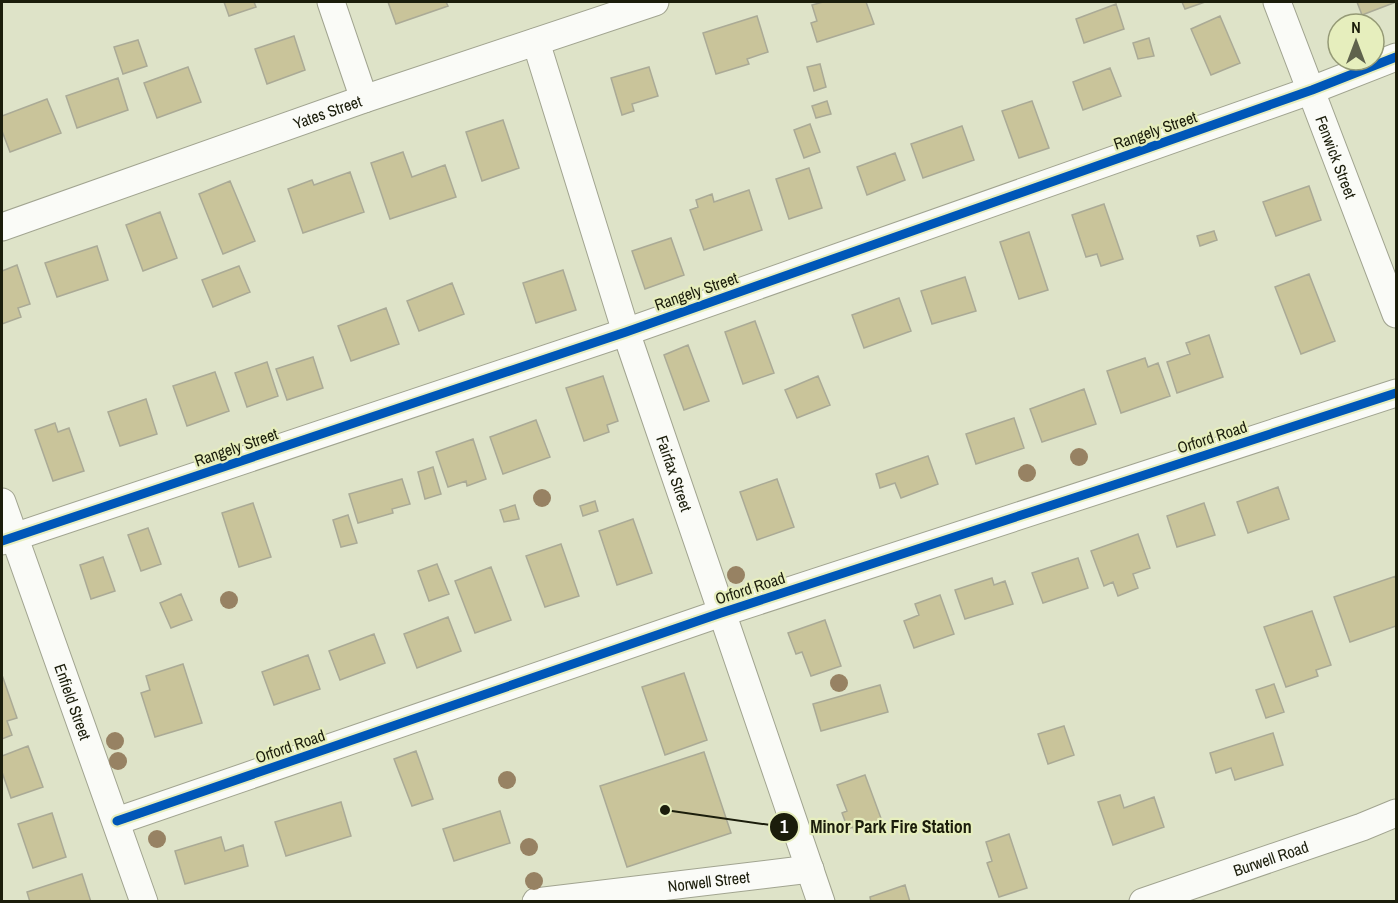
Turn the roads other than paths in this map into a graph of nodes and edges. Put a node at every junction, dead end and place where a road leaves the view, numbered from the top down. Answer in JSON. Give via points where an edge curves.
{"nodes":[{"id":1,"x":331,"y":2,"type":"edge"},
{"id":2,"x":655,"y":2,"type":"edge"},
{"id":3,"x":1277,"y":2,"type":"edge"},
{"id":4,"x":536,"y":42,"type":"junction"},
{"id":5,"x":1396,"y":57,"type":"edge"},
{"id":6,"x":1312,"y":90,"type":"junction"},
{"id":7,"x":364,"y":99,"type":"junction"},
{"id":8,"x":2,"y":227,"type":"edge"},
{"id":9,"x":1396,"y":314,"type":"edge"},
{"id":10,"x":626,"y":332,"type":"junction"},
{"id":11,"x":1396,"y":393,"type":"edge"},
{"id":12,"x":2,"y":502,"type":"edge"},
{"id":13,"x":7,"y":539,"type":"edge"},
{"id":14,"x":721,"y":613,"type":"junction"},
{"id":15,"x":1396,"y":813,"type":"edge"},
{"id":16,"x":117,"y":821,"type":"junction"},
{"id":17,"x":810,"y":869,"type":"junction"},
{"id":18,"x":144,"y":902,"type":"edge"},
{"id":19,"x":536,"y":902,"type":"edge"},
{"id":20,"x":821,"y":902,"type":"edge"},
{"id":21,"x":1143,"y":902,"type":"edge"}],
"edges":[{"from":1,"to":7,"type":"street"},
{"from":2,"to":4,"type":"street","name":"Yates Street"},
{"from":3,"to":6,"type":"street","name":"Fenwick Street"},
{"from":4,"to":7,"type":"street","name":"Yates Street"},
{"from":4,"to":10,"type":"street","name":"Fairfax Street"},
{"from":5,"to":6,"type":"street","name":"Rangely Street"},
{"from":6,"to":9,"type":"street","name":"Fenwick Street"},
{"from":6,"to":10,"type":"street","name":"Rangely Street"},
{"from":7,"to":8,"type":"street","name":"Yates Street"},
{"from":10,"to":13,"type":"street","name":"Rangely Street"},
{"from":10,"to":14,"type":"street","name":"Fairfax Street"},
{"from":11,"to":14,"type":"street","name":"Orford Road"},
{"from":12,"to":13,"type":"street","name":"Enfield Street"},
{"from":13,"to":16,"type":"street","name":"Enfield Street"},
{"from":14,"to":16,"type":"street","name":"Orford Road"},
{"from":14,"to":17,"type":"street","name":"Fairfax Street"},
{"from":15,"to":21,"type":"street","name":"Burwell Road"},
{"from":16,"to":18,"type":"street","name":"Enfield Street"},
{"from":17,"to":19,"type":"street","name":"Norwell Street"},
{"from":17,"to":20,"type":"street","name":"Fairfax Street"}]}
